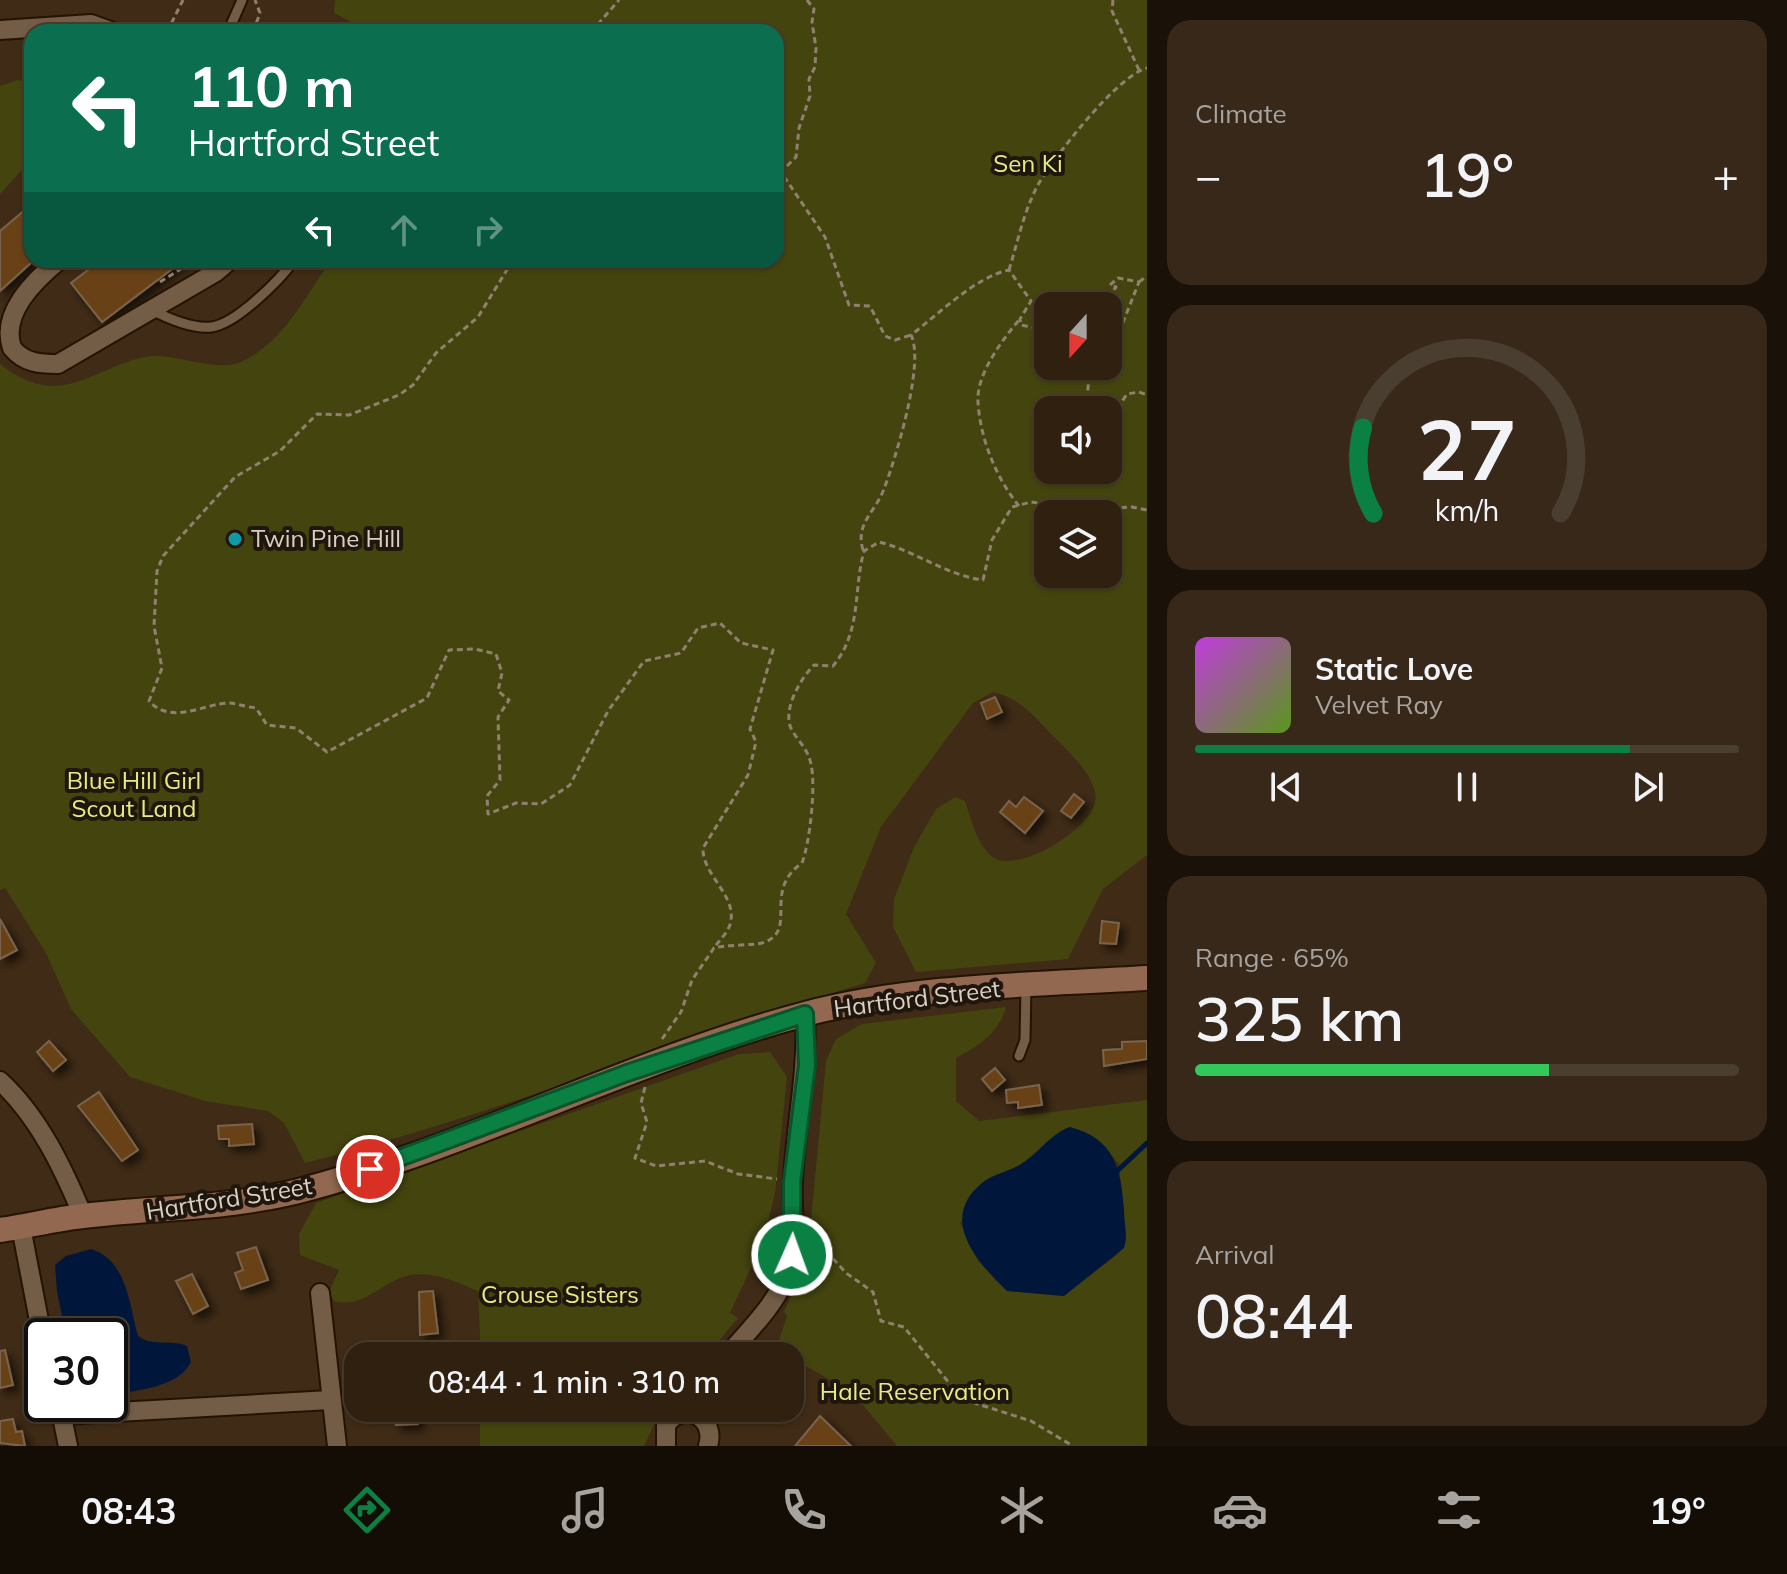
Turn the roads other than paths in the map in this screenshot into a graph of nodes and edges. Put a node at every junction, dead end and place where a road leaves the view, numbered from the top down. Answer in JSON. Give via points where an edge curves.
{"nodes":[{"id":1,"x":242,"y":0,"type":"edge"},
{"id":2,"x":232,"y":24,"type":"edge"},
{"id":3,"x":24,"y":28,"type":"edge"},
{"id":4,"x":0,"y":30,"type":"edge"},
{"id":5,"x":49,"y":268,"type":"edge"},
{"id":6,"x":221,"y":268,"type":"edge"},
{"id":7,"x":288,"y":268,"type":"edge"},
{"id":8,"x":150,"y":309,"type":"junction"},
{"id":9,"x":1147,"y":978,"type":"edge"},
{"id":10,"x":1026,"y":986,"type":"junction"},
{"id":11,"x":805,"y":1014,"type":"junction"},
{"id":12,"x":1019,"y":1056,"type":"dead end"},
{"id":13,"x":0,"y":1081,"type":"edge"},
{"id":14,"x":83,"y":1216,"type":"junction"},
{"id":15,"x":10,"y":1229,"type":"edge"},
{"id":16,"x":320,"y":1293,"type":"dead end"},
{"id":17,"x":37,"y":1318,"type":"edge"},
{"id":18,"x":739,"y":1342,"type":"edge"},
{"id":19,"x":330,"y":1400,"type":"junction"},
{"id":20,"x":128,"y":1408,"type":"edge"},
{"id":21,"x":63,"y":1422,"type":"edge"},
{"id":22,"x":668,"y":1422,"type":"edge"},
{"id":23,"x":705,"y":1422,"type":"edge"},
{"id":24,"x":68,"y":1446,"type":"edge"},
{"id":25,"x":337,"y":1446,"type":"edge"},
{"id":26,"x":666,"y":1446,"type":"edge"},
{"id":27,"x":708,"y":1446,"type":"edge"}],
"edges":[{"from":1,"to":2,"type":"lane"},
{"from":3,"to":4,"type":"street"},
{"from":5,"to":8,"type":"street","via":[[18,294],[3,319],[5,340],[18,356],[58,364]]},
{"from":6,"to":8,"type":"street"},
{"from":7,"to":8,"type":"lane","via":[[234,316],[212,327],[171,320]]},
{"from":9,"to":10,"type":"street","name":"Hartford Street"},
{"from":10,"to":11,"type":"street","name":"Hartford Street","via":[[924,993]]},
{"from":10,"to":12,"type":"lane","via":[[1025,1040]]},
{"from":11,"to":14,"type":"street","name":"Hartford Street","via":[[307,1189],[169,1211]]},
{"from":11,"to":18,"type":"street","via":[[807,1065],[792,1182],[795,1232],[787,1273],[770,1305]]},
{"from":13,"to":14,"type":"street","via":[[63,1168]]},
{"from":14,"to":15,"type":"street","name":"Hartford Street"},
{"from":15,"to":17,"type":"street"},
{"from":16,"to":19,"type":"street"},
{"from":19,"to":20,"type":"street"},
{"from":19,"to":25,"type":"street"},
{"from":21,"to":24,"type":"street"},
{"from":22,"to":26,"type":"street","via":[[663,1434]]},
{"from":23,"to":27,"type":"street"}]}
